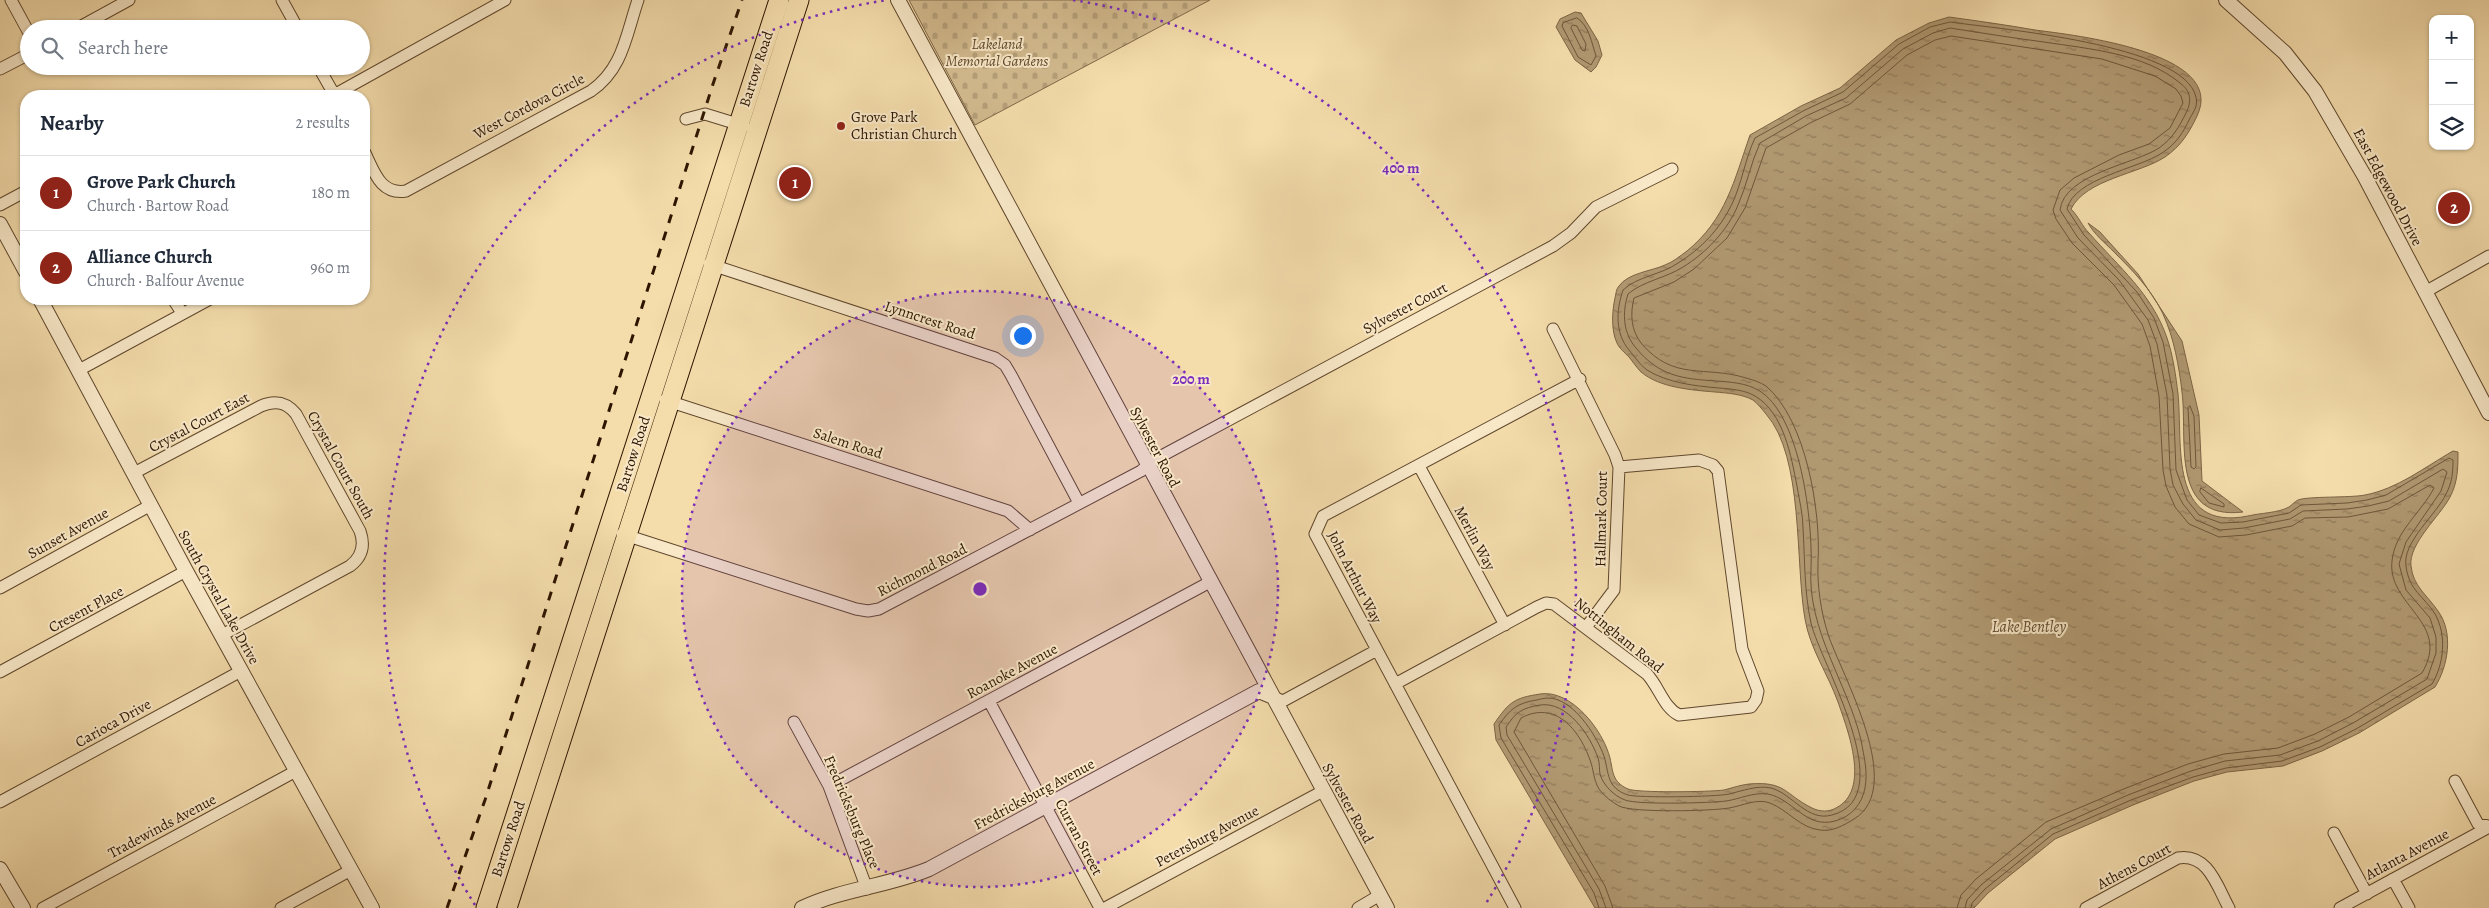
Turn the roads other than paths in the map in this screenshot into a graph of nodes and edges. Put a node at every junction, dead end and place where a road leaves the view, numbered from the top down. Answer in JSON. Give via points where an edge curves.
{"nodes":[{"id":1,"x":11,"y":0,"type":"edge"},
{"id":2,"x":129,"y":0,"type":"edge"},
{"id":3,"x":282,"y":0,"type":"edge"},
{"id":4,"x":505,"y":0,"type":"edge"},
{"id":5,"x":638,"y":0,"type":"edge"},
{"id":6,"x":778,"y":0,"type":"edge"},
{"id":7,"x":799,"y":0,"type":"edge"},
{"id":8,"x":898,"y":0,"type":"edge"},
{"id":9,"x":2226,"y":0,"type":"edge"},
{"id":10,"x":22,"y":20,"type":"edge"},
{"id":11,"x":92,"y":20,"type":"edge"},
{"id":12,"x":293,"y":20,"type":"edge"},
{"id":13,"x":20,"y":59,"type":"edge"},
{"id":14,"x":0,"y":69,"type":"edge"},
{"id":15,"x":323,"y":75,"type":"edge"},
{"id":16,"x":370,"y":75,"type":"edge"},
{"id":17,"x":370,"y":75,"type":"edge"},
{"id":18,"x":331,"y":90,"type":"edge"},
{"id":19,"x":343,"y":90,"type":"edge"},
{"id":20,"x":686,"y":119,"type":"dead end"},
{"id":21,"x":738,"y":124,"type":"junction"},
{"id":22,"x":757,"y":131,"type":"junction"},
{"id":23,"x":370,"y":162,"type":"edge"},
{"id":24,"x":1672,"y":169,"type":"dead end"},
{"id":25,"x":20,"y":194,"type":"edge"},
{"id":26,"x":0,"y":205,"type":"edge"},
{"id":27,"x":0,"y":224,"type":"edge"},
{"id":28,"x":2489,"y":256,"type":"edge"},
{"id":29,"x":20,"y":261,"type":"edge"},
{"id":30,"x":695,"y":261,"type":"junction"},
{"id":31,"x":714,"y":265,"type":"junction"},
{"id":32,"x":2425,"y":292,"type":"junction"},
{"id":33,"x":43,"y":305,"type":"edge"},
{"id":34,"x":177,"y":305,"type":"edge"},
{"id":35,"x":198,"y":305,"type":"edge"},
{"id":36,"x":182,"y":313,"type":"junction"},
{"id":37,"x":1553,"y":329,"type":"dead end"},
{"id":38,"x":79,"y":370,"type":"junction"},
{"id":39,"x":1580,"y":379,"type":"junction"},
{"id":40,"x":651,"y":397,"type":"junction"},
{"id":41,"x":280,"y":402,"type":"joint"},
{"id":42,"x":670,"y":402,"type":"junction"},
{"id":43,"x":2489,"y":413,"type":"edge"},
{"id":44,"x":1147,"y":466,"type":"junction"},
{"id":45,"x":1419,"y":466,"type":"junction"},
{"id":46,"x":1618,"y":467,"type":"junction"},
{"id":47,"x":134,"y":473,"type":"junction"},
{"id":48,"x":1079,"y":503,"type":"junction"},
{"id":49,"x":151,"y":505,"type":"junction"},
{"id":50,"x":609,"y":529,"type":"junction"},
{"id":51,"x":1030,"y":530,"type":"junction"},
{"id":52,"x":627,"y":536,"type":"junction"},
{"id":53,"x":186,"y":572,"type":"junction"},
{"id":54,"x":1210,"y":582,"type":"junction"},
{"id":55,"x":0,"y":588,"type":"edge"},
{"id":56,"x":1505,"y":625,"type":"junction"},
{"id":57,"x":1587,"y":626,"type":"junction"},
{"id":58,"x":222,"y":635,"type":"junction"},
{"id":59,"x":1377,"y":650,"type":"junction"},
{"id":60,"x":241,"y":671,"type":"junction"},
{"id":61,"x":0,"y":672,"type":"edge"},
{"id":62,"x":1395,"y":684,"type":"junction"},
{"id":63,"x":1272,"y":696,"type":"junction"},
{"id":64,"x":989,"y":701,"type":"junction"},
{"id":65,"x":794,"y":722,"type":"dead end"},
{"id":66,"x":296,"y":771,"type":"junction"},
{"id":67,"x":2455,"y":781,"type":"dead end"},
{"id":68,"x":829,"y":786,"type":"junction"},
{"id":69,"x":1323,"y":791,"type":"junction"},
{"id":70,"x":0,"y":802,"type":"edge"},
{"id":71,"x":1045,"y":806,"type":"junction"},
{"id":72,"x":2489,"y":827,"type":"edge"},
{"id":73,"x":2334,"y":833,"type":"dead end"},
{"id":74,"x":0,"y":869,"type":"edge"},
{"id":75,"x":351,"y":870,"type":"junction"},
{"id":76,"x":2393,"y":879,"type":"junction"},
{"id":77,"x":867,"y":889,"type":"junction"},
{"id":78,"x":2367,"y":894,"type":"junction"},
{"id":79,"x":1380,"y":895,"type":"junction"},
{"id":80,"x":23,"y":908,"type":"edge"},
{"id":81,"x":43,"y":908,"type":"edge"},
{"id":82,"x":281,"y":908,"type":"edge"},
{"id":83,"x":372,"y":908,"type":"edge"},
{"id":84,"x":486,"y":908,"type":"edge"},
{"id":85,"x":507,"y":908,"type":"edge"},
{"id":86,"x":802,"y":908,"type":"edge"},
{"id":87,"x":1100,"y":908,"type":"edge"},
{"id":88,"x":1106,"y":908,"type":"edge"},
{"id":89,"x":1358,"y":908,"type":"edge"},
{"id":90,"x":1387,"y":908,"type":"edge"},
{"id":91,"x":1515,"y":908,"type":"edge"},
{"id":92,"x":2086,"y":908,"type":"edge"},
{"id":93,"x":2229,"y":908,"type":"edge"},
{"id":94,"x":2340,"y":908,"type":"edge"},
{"id":95,"x":2409,"y":908,"type":"edge"}],
"edges":[{"from":1,"to":10,"type":"street"},
{"from":2,"to":11,"type":"street"},
{"from":3,"to":12,"type":"street"},
{"from":4,"to":17,"type":"street"},
{"from":5,"to":23,"type":"street","name":"West Cordova Circle","via":[[617,65],[600,84],[406,191],[388,190]]},
{"from":6,"to":21,"type":"main road","name":"Bartow Road"},
{"from":7,"to":22,"type":"main road","name":"Bartow Road"},
{"from":8,"to":44,"type":"street","name":"Sylvester Road"},
{"from":9,"to":32,"type":"street","name":"East Edgewood Drive","via":[[2285,53],[2316,91]]},
{"from":13,"to":14,"type":"street"},
{"from":15,"to":18,"type":"street"},
{"from":16,"to":19,"type":"street"},
{"from":20,"to":21,"type":"street","via":[[705,114]]},
{"from":21,"to":22,"type":"street"},
{"from":21,"to":30,"type":"main road","name":"Bartow Road"},
{"from":22,"to":31,"type":"main road","name":"Bartow Road"},
{"from":24,"to":44,"type":"street","name":"Sylvester Court","via":[[1596,207],[1553,246]]},
{"from":25,"to":26,"type":"street"},
{"from":27,"to":29,"type":"street"},
{"from":28,"to":32,"type":"street"},
{"from":30,"to":31,"type":"street","name":"Lynncrest Road"},
{"from":30,"to":40,"type":"main road","name":"Bartow Road"},
{"from":31,"to":42,"type":"main road","name":"Bartow Road"},
{"from":31,"to":48,"type":"street","name":"Lynncrest Road","via":[[995,358],[1012,374]]},
{"from":32,"to":43,"type":"street","name":"East Edgewood Drive"},
{"from":33,"to":38,"type":"street","name":"South Crystal Lake Drive"},
{"from":34,"to":36,"type":"street"},
{"from":35,"to":36,"type":"street"},
{"from":36,"to":38,"type":"street"},
{"from":37,"to":39,"type":"street","name":"Hallmark Court"},
{"from":38,"to":47,"type":"street","name":"South Crystal Lake Drive"},
{"from":39,"to":45,"type":"street","name":"John Arthur Way"},
{"from":39,"to":46,"type":"street","name":"Hallmark Court"},
{"from":40,"to":42,"type":"street","name":"Salem Road"},
{"from":40,"to":50,"type":"main road","name":"Bartow Road"},
{"from":41,"to":47,"type":"street","name":"Crystal Court East","via":[[269,402]]},
{"from":41,"to":58,"type":"street","name":"Crystal Court South","via":[[290,406],[296,414],[360,531],[362,551],[350,566]]},
{"from":42,"to":51,"type":"street","name":"Salem Road","via":[[1008,511]]},
{"from":42,"to":52,"type":"main road","name":"Bartow Road"},
{"from":44,"to":48,"type":"street","name":"Richmond Road"},
{"from":44,"to":54,"type":"street","name":"Sylvester Road"},
{"from":45,"to":56,"type":"street","name":"Merlin Way"},
{"from":45,"to":59,"type":"street","name":"John Arthur Way","via":[[1323,516],[1315,534]]},
{"from":46,"to":57,"type":"street","name":"Hallmark Court","via":[[1614,590]]},
{"from":46,"to":57,"type":"street","name":"Nottingham Road","via":[[1699,460],[1713,465],[1718,471],[1742,649],[1757,683],[1756,700],[1743,709],[1679,715],[1671,712],[1657,685],[1647,674]]},
{"from":47,"to":49,"type":"street","name":"South Crystal Lake Drive"},
{"from":48,"to":51,"type":"street","name":"Richmond Road"},
{"from":49,"to":53,"type":"street","name":"South Crystal Lake Drive"},
{"from":49,"to":55,"type":"street","name":"Sunset Avenue"},
{"from":50,"to":52,"type":"street","name":"Richmond Road"},
{"from":50,"to":84,"type":"main road","name":"Bartow Road"},
{"from":51,"to":52,"type":"street","name":"Richmond Road","via":[[895,602],[868,611]]},
{"from":52,"to":85,"type":"main road","name":"Bartow Road"},
{"from":53,"to":58,"type":"street","name":"South Crystal Lake Drive"},
{"from":53,"to":61,"type":"street","name":"Cresent Place"},
{"from":54,"to":63,"type":"street","name":"Sylvester Road"},
{"from":54,"to":64,"type":"street","name":"Roanoke Avenue"},
{"from":56,"to":57,"type":"street","name":"Nottingham Road","via":[[1536,608],[1554,604]]},
{"from":56,"to":62,"type":"street","name":"Nottingham Road"},
{"from":58,"to":60,"type":"street","name":"South Crystal Lake Drive"},
{"from":59,"to":62,"type":"street","name":"John Arthur Way"},
{"from":59,"to":63,"type":"street","via":[[1283,701]]},
{"from":60,"to":66,"type":"street","name":"South Crystal Lake Drive"},
{"from":60,"to":70,"type":"street","name":"Carioca Drive"},
{"from":62,"to":91,"type":"street","name":"John Arthur Way"},
{"from":63,"to":69,"type":"street","name":"Sylvester Road"},
{"from":63,"to":71,"type":"street","name":"Fredricksburg Avenue","via":[[1259,691]]},
{"from":64,"to":68,"type":"street","name":"Roanoke Avenue"},
{"from":64,"to":71,"type":"street","name":"Curran Street"},
{"from":65,"to":68,"type":"street","name":"Fredricksburg Place"},
{"from":66,"to":75,"type":"street","name":"South Crystal Lake Drive"},
{"from":66,"to":81,"type":"street","name":"Tradewinds Avenue"},
{"from":67,"to":72,"type":"street","via":[[2478,824]]},
{"from":68,"to":77,"type":"street","name":"Fredricksburg Place"},
{"from":69,"to":79,"type":"street","name":"Sylvester Road"},
{"from":69,"to":88,"type":"street","name":"Petersburg Avenue"},
{"from":71,"to":77,"type":"street","name":"Fredricksburg Avenue","via":[[929,869]]},
{"from":71,"to":87,"type":"street","name":"Curran Street"},
{"from":72,"to":76,"type":"street","name":"Atlanta Avenue"},
{"from":73,"to":78,"type":"street"},
{"from":74,"to":80,"type":"street"},
{"from":75,"to":82,"type":"street"},
{"from":75,"to":83,"type":"street","name":"South Crystal Lake Drive"},
{"from":76,"to":78,"type":"street","name":"Atlanta Avenue"},
{"from":76,"to":95,"type":"street"},
{"from":77,"to":86,"type":"street","name":"Fredricksburg Avenue"},
{"from":78,"to":94,"type":"street","name":"Atlanta Avenue"},
{"from":79,"to":89,"type":"street"},
{"from":79,"to":90,"type":"street","name":"Sylvester Road"},
{"from":92,"to":93,"type":"street","name":"Athens Court","via":[[2178,858],[2188,856],[2199,859],[2206,866]]}]}
